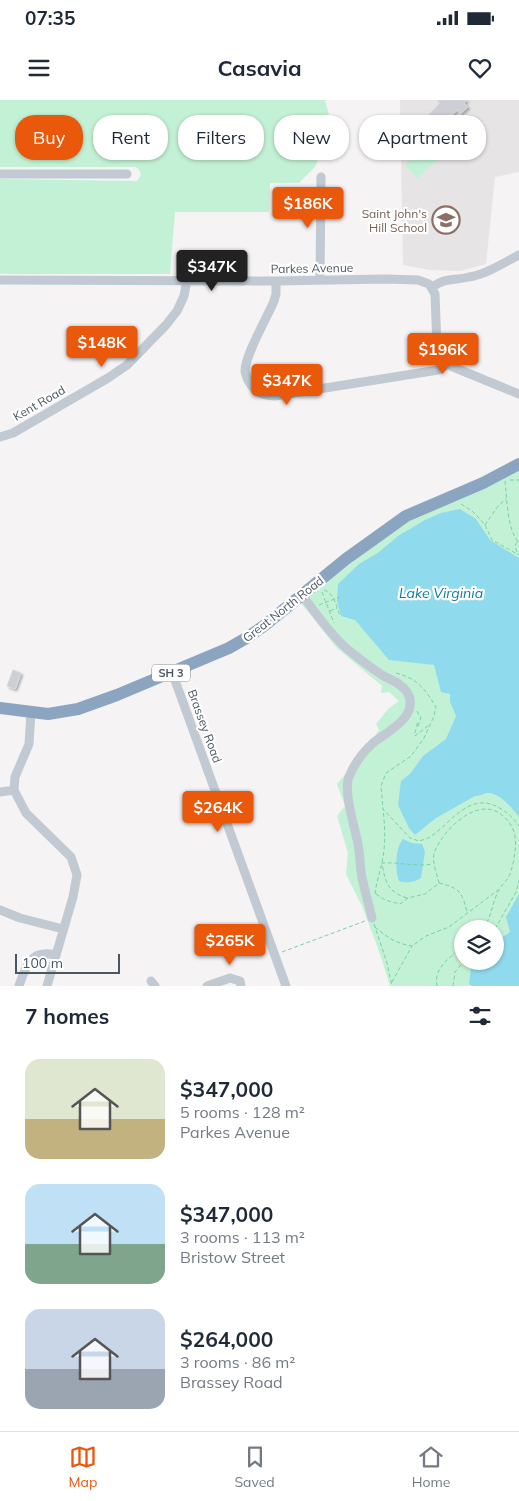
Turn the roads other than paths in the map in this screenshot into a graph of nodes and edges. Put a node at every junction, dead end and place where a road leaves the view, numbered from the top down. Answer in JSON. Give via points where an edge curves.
{"nodes":[{"id":1,"x":0,"y":174,"type":"edge"},
{"id":2,"x":127,"y":174,"type":"dead end"},
{"id":3,"x":321,"y":177,"type":"dead end"},
{"id":4,"x":519,"y":254,"type":"edge"},
{"id":5,"x":0,"y":280,"type":"edge"},
{"id":6,"x":187,"y":280,"type":"junction"},
{"id":7,"x":320,"y":280,"type":"junction"},
{"id":8,"x":276,"y":281,"type":"junction"},
{"id":9,"x":432,"y":287,"type":"junction"},
{"id":10,"x":448,"y":364,"type":"junction"},
{"id":11,"x":519,"y":394,"type":"edge"},
{"id":12,"x":0,"y":437,"type":"edge"},
{"id":13,"x":519,"y":464,"type":"edge"},
{"id":14,"x":302,"y":595,"type":"junction"},
{"id":15,"x":172,"y":672,"type":"junction"},
{"id":16,"x":0,"y":708,"type":"edge"},
{"id":17,"x":31,"y":712,"type":"junction"},
{"id":18,"x":14,"y":790,"type":"junction"},
{"id":19,"x":0,"y":792,"type":"edge"},
{"id":20,"x":0,"y":910,"type":"edge"},
{"id":21,"x":373,"y":922,"type":"road end"},
{"id":22,"x":63,"y":929,"type":"junction"},
{"id":23,"x":56,"y":955,"type":"junction"},
{"id":24,"x":19,"y":986,"type":"edge"},
{"id":25,"x":47,"y":986,"type":"edge"},
{"id":26,"x":207,"y":986,"type":"edge"},
{"id":27,"x":242,"y":986,"type":"edge"},
{"id":28,"x":286,"y":986,"type":"edge"}],
"edges":[{"from":1,"to":2,"type":"street"},
{"from":3,"to":7,"type":"street"},
{"from":4,"to":9,"type":"street","via":[[480,274],[446,280]]},
{"from":5,"to":6,"type":"street","name":"Parkes Avenue"},
{"from":6,"to":8,"type":"street","name":"Parkes Avenue"},
{"from":6,"to":12,"type":"street","name":"Kent Road","via":[[177,311],[127,365],[13,433]]},
{"from":7,"to":8,"type":"street","name":"Parkes Avenue"},
{"from":7,"to":9,"type":"street","name":"Parkes Avenue","via":[[411,279],[424,281]]},
{"from":8,"to":10,"type":"street","via":[[274,301],[246,365],[246,378],[263,395],[275,396],[438,370]]},
{"from":9,"to":10,"type":"street","via":[[436,298],[437,352]]},
{"from":10,"to":11,"type":"street"},
{"from":13,"to":14,"type":"highway","name":"Great North Road","number":"SH 3","via":[[406,516]]},
{"from":14,"to":15,"type":"highway","name":"Great North Road","number":"SH 3","via":[[238,643]]},
{"from":14,"to":21,"type":"street","via":[[344,646],[382,675],[397,682],[407,692],[410,701],[405,718],[372,744],[359,758],[348,778],[347,790]]},
{"from":15,"to":17,"type":"highway","name":"Great North Road","number":"SH 3","via":[[78,709],[59,713]]},
{"from":15,"to":28,"type":"street","name":"Brassey Road"},
{"from":16,"to":17,"type":"highway","name":"Great North Road","number":"SH 3"},
{"from":17,"to":18,"type":"street","via":[[29,744],[15,777]]},
{"from":18,"to":19,"type":"street"},
{"from":18,"to":22,"type":"street","via":[[26,813],[65,850],[74,865],[76,882]]},
{"from":20,"to":22,"type":"street"},
{"from":22,"to":23,"type":"street"},
{"from":23,"to":24,"type":"street","via":[[46,952],[35,957],[26,968]]},
{"from":23,"to":25,"type":"street"},
{"from":26,"to":27,"type":"street","via":[[230,978],[240,981]]}]}
